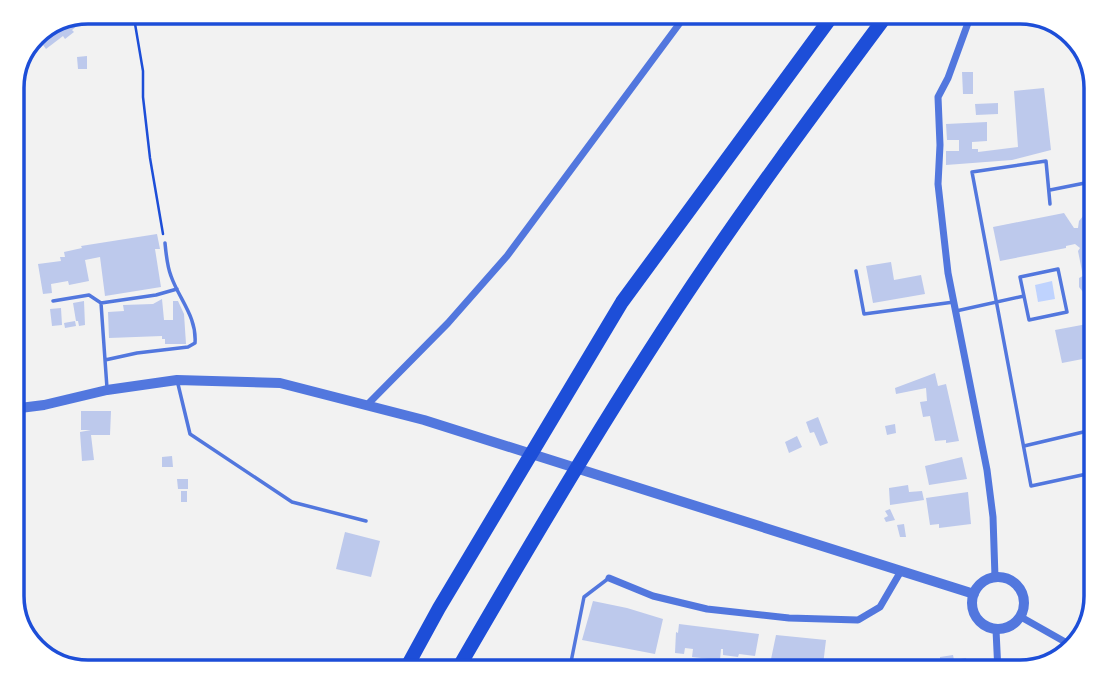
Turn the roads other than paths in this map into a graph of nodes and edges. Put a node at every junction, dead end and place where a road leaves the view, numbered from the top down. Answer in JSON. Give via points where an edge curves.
{"nodes":[{"id":1,"x":679,"y":24,"type":"edge"},
{"id":2,"x":826,"y":24,"type":"edge"},
{"id":3,"x":880,"y":24,"type":"edge"},
{"id":4,"x":968,"y":24,"type":"edge"},
{"id":5,"x":1083,"y":183,"type":"edge"},
{"id":6,"x":1049,"y":190,"type":"junction"},
{"id":7,"x":1050,"y":204,"type":"dead end"},
{"id":8,"x":165,"y":243,"type":"road end"},
{"id":9,"x":856,"y":271,"type":"dead end"},
{"id":10,"x":177,"y":289,"type":"junction"},
{"id":11,"x":1024,"y":296,"type":"junction"},
{"id":12,"x":53,"y":301,"type":"dead end"},
{"id":13,"x":954,"y":302,"type":"junction"},
{"id":14,"x":996,"y":302,"type":"junction"},
{"id":15,"x":101,"y":303,"type":"junction"},
{"id":16,"x":956,"y":311,"type":"junction"},
{"id":17,"x":105,"y":360,"type":"junction"},
{"id":18,"x":177,"y":380,"type":"junction"},
{"id":19,"x":107,"y":390,"type":"junction"},
{"id":20,"x":368,"y":404,"type":"junction"},
{"id":21,"x":25,"y":407,"type":"edge"},
{"id":22,"x":1084,"y":432,"type":"edge"},
{"id":23,"x":1024,"y":446,"type":"junction"},
{"id":24,"x":1084,"y":475,"type":"edge"},
{"id":25,"x":366,"y":521,"type":"dead end"},
{"id":26,"x":901,"y":571,"type":"junction"},
{"id":27,"x":995,"y":577,"type":"junction"},
{"id":28,"x":609,"y":578,"type":"joint"},
{"id":29,"x":974,"y":594,"type":"junction"},
{"id":30,"x":1021,"y":617,"type":"junction"},
{"id":31,"x":996,"y":629,"type":"junction"},
{"id":32,"x":1064,"y":642,"type":"edge"},
{"id":33,"x":411,"y":660,"type":"edge"},
{"id":34,"x":463,"y":660,"type":"edge"},
{"id":35,"x":571,"y":660,"type":"edge"},
{"id":36,"x":997,"y":660,"type":"edge"}],
"edges":[{"from":1,"to":20,"type":"street","via":[[506,256]]},
{"from":2,"to":33,"type":"highway","via":[[622,302]]},
{"from":3,"to":34,"type":"highway","via":[[676,311]]},
{"from":4,"to":13,"type":"street","via":[[938,97],[938,184]]},
{"from":5,"to":6,"type":"lane"},
{"from":6,"to":7,"type":"lane"},
{"from":6,"to":14,"type":"lane","via":[[1046,161],[972,172]]},
{"from":8,"to":10,"type":"lane"},
{"from":9,"to":13,"type":"lane","via":[[864,314]]},
{"from":10,"to":15,"type":"lane"},
{"from":10,"to":17,"type":"lane","via":[[196,332],[195,343]]},
{"from":11,"to":11,"type":"lane","via":[[1020,277],[1058,269],[1067,312],[1029,320]]},
{"from":11,"to":14,"type":"lane"},
{"from":12,"to":15,"type":"lane","via":[[89,295]]},
{"from":13,"to":16,"type":"street"},
{"from":14,"to":16,"type":"lane"},
{"from":14,"to":23,"type":"lane"},
{"from":15,"to":17,"type":"lane"},
{"from":16,"to":27,"type":"street","via":[[987,470]]},
{"from":17,"to":19,"type":"lane"},
{"from":18,"to":19,"type":"street"},
{"from":18,"to":20,"type":"street","via":[[280,383]]},
{"from":18,"to":25,"type":"lane","via":[[190,434],[292,502]]},
{"from":19,"to":21,"type":"street"},
{"from":20,"to":26,"type":"street"},
{"from":22,"to":23,"type":"lane"},
{"from":23,"to":24,"type":"lane","via":[[1031,486]]},
{"from":26,"to":28,"type":"street","via":[[880,607],[858,620],[707,609],[653,596]]},
{"from":26,"to":29,"type":"street"},
{"from":27,"to":29,"type":"street"},
{"from":27,"to":30,"type":"street","via":[[1016,584],[1022,592]]},
{"from":28,"to":35,"type":"lane","via":[[584,597]]},
{"from":29,"to":31,"type":"street","via":[[973,610],[979,621]]},
{"from":30,"to":31,"type":"street"},
{"from":30,"to":32,"type":"street"},
{"from":31,"to":36,"type":"street"}]}
